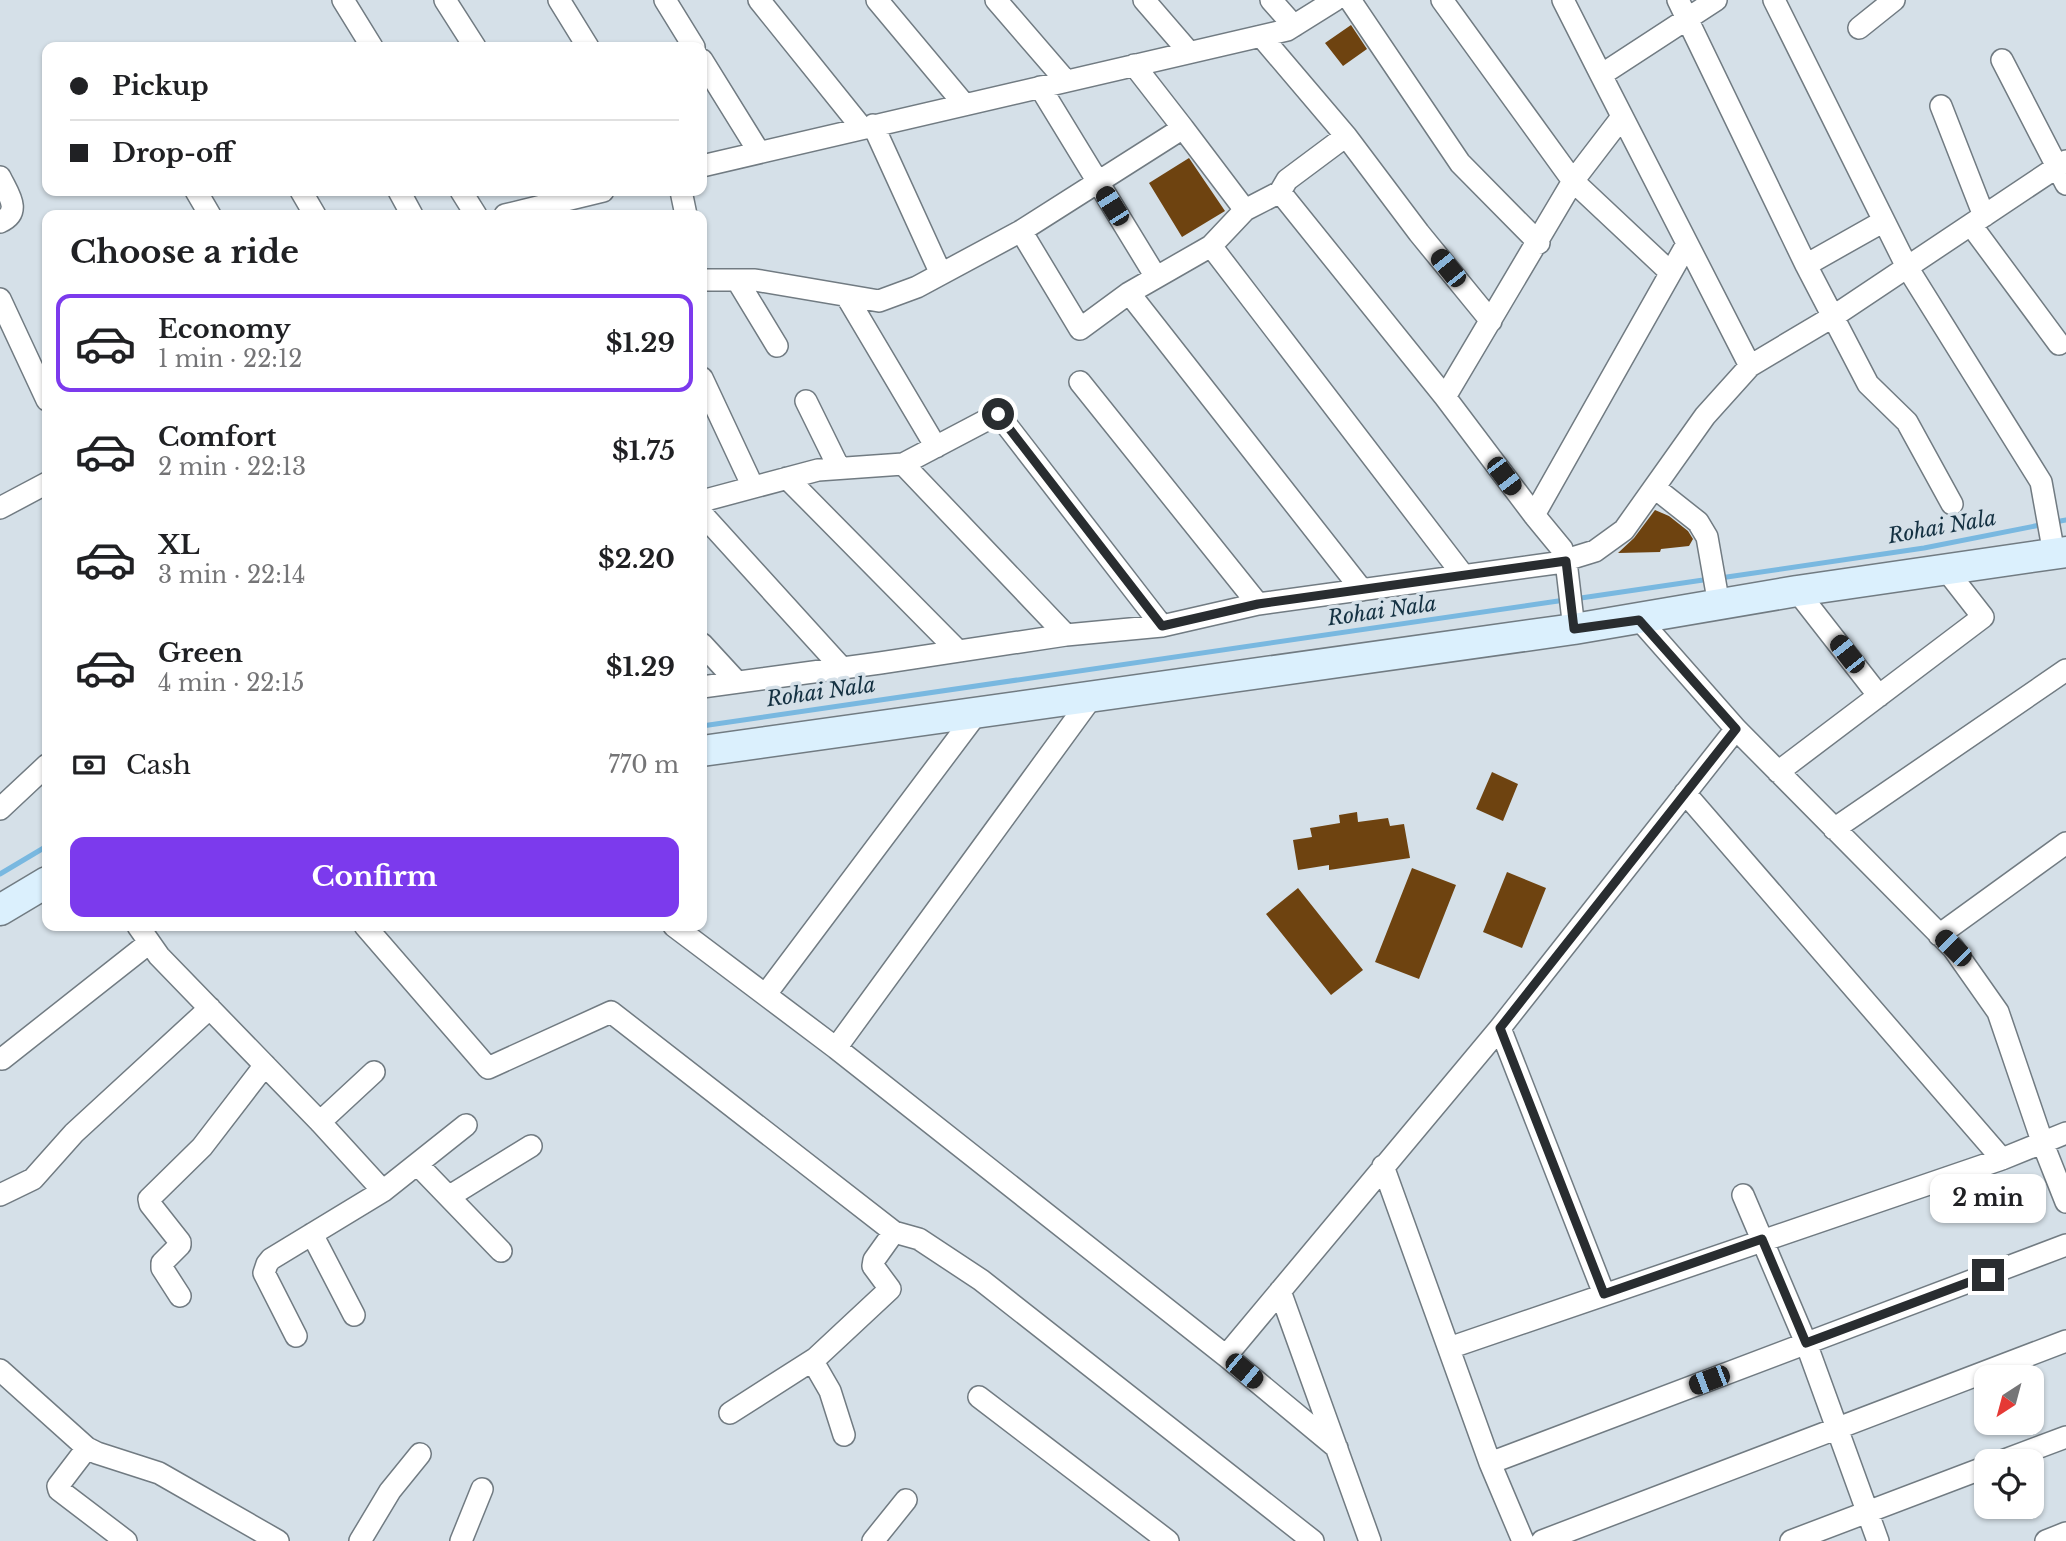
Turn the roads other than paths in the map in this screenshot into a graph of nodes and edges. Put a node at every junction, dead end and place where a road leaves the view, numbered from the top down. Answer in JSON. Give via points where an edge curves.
{"nodes":[{"id":1,"x":343,"y":0,"type":"edge"},
{"id":2,"x":444,"y":0,"type":"edge"},
{"id":3,"x":559,"y":0,"type":"edge"},
{"id":4,"x":664,"y":0,"type":"edge"},
{"id":5,"x":759,"y":0,"type":"edge"},
{"id":6,"x":877,"y":0,"type":"edge"},
{"id":7,"x":996,"y":0,"type":"edge"},
{"id":8,"x":1144,"y":0,"type":"edge"},
{"id":9,"x":1271,"y":0,"type":"edge"},
{"id":10,"x":1335,"y":0,"type":"edge"},
{"id":11,"x":1350,"y":0,"type":"edge"},
{"id":12,"x":1442,"y":0,"type":"edge"},
{"id":13,"x":1563,"y":0,"type":"edge"},
{"id":14,"x":1716,"y":0,"type":"edge"},
{"id":15,"x":1774,"y":0,"type":"edge"},
{"id":16,"x":1894,"y":0,"type":"edge"},
{"id":17,"x":1682,"y":10,"type":"edge"},
{"id":18,"x":1294,"y":26,"type":"junction"},
{"id":19,"x":1859,"y":28,"type":"dead end"},
{"id":20,"x":1261,"y":36,"type":"junction"},
{"id":21,"x":369,"y":42,"type":"edge"},
{"id":22,"x":472,"y":42,"type":"edge"},
{"id":23,"x":585,"y":42,"type":"edge"},
{"id":24,"x":691,"y":42,"type":"edge"},
{"id":25,"x":1189,"y":52,"type":"junction"},
{"id":26,"x":2002,"y":60,"type":"dead end"},
{"id":27,"x":1134,"y":65,"type":"junction"},
{"id":28,"x":707,"y":68,"type":"edge"},
{"id":29,"x":1601,"y":75,"type":"junction"},
{"id":30,"x":1066,"y":81,"type":"junction"},
{"id":31,"x":1040,"y":87,"type":"junction"},
{"id":32,"x":964,"y":104,"type":"junction"},
{"id":33,"x":1941,"y":106,"type":"dead end"},
{"id":34,"x":1622,"y":117,"type":"junction"},
{"id":35,"x":867,"y":127,"type":"junction"},
{"id":36,"x":1183,"y":128,"type":"junction"},
{"id":37,"x":1346,"y":136,"type":"junction"},
{"id":38,"x":759,"y":152,"type":"junction"},
{"id":39,"x":707,"y":165,"type":"edge"},
{"id":40,"x":2063,"y":170,"type":"edge"},
{"id":41,"x":0,"y":177,"type":"edge"},
{"id":42,"x":1573,"y":181,"type":"junction"},
{"id":43,"x":1097,"y":183,"type":"junction"},
{"id":44,"x":1280,"y":192,"type":"junction"},
{"id":45,"x":566,"y":196,"type":"edge"},
{"id":46,"x":521,"y":210,"type":"edge"},
{"id":47,"x":1245,"y":210,"type":"junction"},
{"id":48,"x":1977,"y":220,"type":"junction"},
{"id":49,"x":1884,"y":221,"type":"junction"},
{"id":50,"x":0,"y":222,"type":"edge"},
{"id":51,"x":1021,"y":231,"type":"junction"},
{"id":52,"x":1539,"y":243,"type":"junction"},
{"id":53,"x":1687,"y":244,"type":"junction"},
{"id":54,"x":1211,"y":246,"type":"junction"},
{"id":55,"x":1807,"y":265,"type":"junction"},
{"id":56,"x":1907,"y":267,"type":"junction"},
{"id":57,"x":1670,"y":272,"type":"junction"},
{"id":58,"x":941,"y":274,"type":"junction"},
{"id":59,"x":1156,"y":277,"type":"junction"},
{"id":60,"x":707,"y":280,"type":"edge"},
{"id":61,"x":737,"y":280,"type":"junction"},
{"id":62,"x":1129,"y":293,"type":"junction"},
{"id":63,"x":847,"y":297,"type":"junction"},
{"id":64,"x":0,"y":299,"type":"edge"},
{"id":65,"x":1834,"y":316,"type":"junction"},
{"id":66,"x":1492,"y":321,"type":"junction"},
{"id":67,"x":2059,"y":344,"type":"dead end"},
{"id":68,"x":777,"y":346,"type":"dead end"},
{"id":69,"x":1750,"y":366,"type":"junction"},
{"id":70,"x":1080,"y":382,"type":"dead end"},
{"id":71,"x":707,"y":388,"type":"edge"},
{"id":72,"x":42,"y":389,"type":"edge"},
{"id":73,"x":1445,"y":397,"type":"junction"},
{"id":74,"x":806,"y":401,"type":"dead end"},
{"id":75,"x":936,"y":447,"type":"junction"},
{"id":76,"x":903,"y":464,"type":"junction"},
{"id":77,"x":839,"y":468,"type":"junction"},
{"id":78,"x":787,"y":478,"type":"junction"},
{"id":79,"x":42,"y":486,"type":"edge"},
{"id":80,"x":754,"y":487,"type":"junction"},
{"id":81,"x":1655,"y":488,"type":"junction"},
{"id":82,"x":707,"y":500,"type":"edge"},
{"id":83,"x":1952,"y":504,"type":"dead end"},
{"id":84,"x":0,"y":508,"type":"edge"},
{"id":85,"x":1534,"y":515,"type":"junction"},
{"id":86,"x":707,"y":520,"type":"edge"},
{"id":87,"x":2057,"y":549,"type":"edge"},
{"id":88,"x":1566,"y":564,"type":"junction"},
{"id":89,"x":1947,"y":571,"type":"junction"},
{"id":90,"x":1463,"y":576,"type":"junction"},
{"id":91,"x":1362,"y":590,"type":"junction"},
{"id":92,"x":1797,"y":591,"type":"junction"},
{"id":93,"x":1718,"y":599,"type":"junction"},
{"id":94,"x":1258,"y":604,"type":"junction"},
{"id":95,"x":1639,"y":620,"type":"junction"},
{"id":96,"x":1574,"y":625,"type":"junction"},
{"id":97,"x":1162,"y":626,"type":"junction"},
{"id":98,"x":1066,"y":635,"type":"junction"},
{"id":99,"x":707,"y":649,"type":"edge"},
{"id":100,"x":958,"y":651,"type":"junction"},
{"id":101,"x":841,"y":667,"type":"junction"},
{"id":102,"x":2066,"y":670,"type":"edge"},
{"id":103,"x":737,"y":682,"type":"junction"},
{"id":104,"x":707,"y":686,"type":"edge"},
{"id":105,"x":1879,"y":696,"type":"junction"},
{"id":106,"x":1092,"y":697,"type":"junction"},
{"id":107,"x":977,"y":713,"type":"junction"},
{"id":108,"x":1736,"y":729,"type":"junction"},
{"id":109,"x":707,"y":750,"type":"edge"},
{"id":110,"x":42,"y":770,"type":"edge"},
{"id":111,"x":1778,"y":772,"type":"junction"},
{"id":112,"x":1685,"y":793,"type":"junction"},
{"id":113,"x":0,"y":809,"type":"edge"},
{"id":114,"x":1834,"y":829,"type":"junction"},
{"id":115,"x":2066,"y":843,"type":"edge"},
{"id":116,"x":42,"y":885,"type":"edge"},
{"id":117,"x":0,"y":910,"type":"edge"},
{"id":118,"x":369,"y":931,"type":"edge"},
{"id":119,"x":681,"y":931,"type":"edge"},
{"id":120,"x":144,"y":934,"type":"edge"},
{"id":121,"x":1939,"y":935,"type":"junction"},
{"id":122,"x":766,"y":994,"type":"junction"},
{"id":123,"x":210,"y":1007,"type":"junction"},
{"id":124,"x":1500,"y":1028,"type":"junction"},
{"id":125,"x":836,"y":1048,"type":"junction"},
{"id":126,"x":2,"y":1059,"type":"dead end"},
{"id":127,"x":265,"y":1065,"type":"junction"},
{"id":128,"x":374,"y":1072,"type":"dead end"},
{"id":129,"x":320,"y":1122,"type":"junction"},
{"id":130,"x":466,"y":1125,"type":"dead end"},
{"id":131,"x":2066,"y":1133,"type":"edge"},
{"id":132,"x":2043,"y":1144,"type":"junction"},
{"id":133,"x":531,"y":1146,"type":"dead end"},
{"id":134,"x":2002,"y":1159,"type":"junction"},
{"id":135,"x":418,"y":1164,"type":"junction"},
{"id":136,"x":1383,"y":1166,"type":"junction"},
{"id":137,"x":383,"y":1191,"type":"junction"},
{"id":138,"x":0,"y":1195,"type":"edge"},
{"id":139,"x":1743,"y":1195,"type":"dead end"},
{"id":140,"x":450,"y":1196,"type":"junction"},
{"id":141,"x":2066,"y":1202,"type":"edge"},
{"id":142,"x":894,"y":1232,"type":"junction"},
{"id":143,"x":312,"y":1234,"type":"junction"},
{"id":144,"x":1762,"y":1239,"type":"junction"},
{"id":145,"x":2066,"y":1245,"type":"edge"},
{"id":146,"x":502,"y":1251,"type":"dead end"},
{"id":147,"x":1280,"y":1291,"type":"junction"},
{"id":148,"x":1604,"y":1294,"type":"junction"},
{"id":149,"x":180,"y":1296,"type":"dead end"},
{"id":150,"x":354,"y":1315,"type":"dead end"},
{"id":151,"x":296,"y":1336,"type":"dead end"},
{"id":152,"x":2066,"y":1341,"type":"edge"},
{"id":153,"x":1806,"y":1343,"type":"junction"},
{"id":154,"x":1449,"y":1348,"type":"junction"},
{"id":155,"x":1226,"y":1356,"type":"junction"},
{"id":156,"x":816,"y":1358,"type":"junction"},
{"id":157,"x":0,"y":1370,"type":"edge"},
{"id":158,"x":979,"y":1397,"type":"dead end"},
{"id":159,"x":730,"y":1413,"type":"dead end"},
{"id":160,"x":1837,"y":1428,"type":"junction"},
{"id":161,"x":844,"y":1434,"type":"dead end"},
{"id":162,"x":2066,"y":1437,"type":"edge"},
{"id":163,"x":87,"y":1448,"type":"junction"},
{"id":164,"x":1337,"y":1448,"type":"junction"},
{"id":165,"x":2034,"y":1449,"type":"edge"},
{"id":166,"x":420,"y":1454,"type":"dead end"},
{"id":167,"x":1490,"y":1463,"type":"junction"},
{"id":168,"x":1974,"y":1472,"type":"edge"},
{"id":169,"x":482,"y":1489,"type":"dead end"},
{"id":170,"x":906,"y":1500,"type":"dead end"},
{"id":171,"x":1867,"y":1512,"type":"junction"},
{"id":172,"x":2066,"y":1533,"type":"edge"},
{"id":173,"x":126,"y":1541,"type":"edge"},
{"id":174,"x":278,"y":1541,"type":"edge"},
{"id":175,"x":360,"y":1541,"type":"edge"},
{"id":176,"x":461,"y":1541,"type":"edge"},
{"id":177,"x":873,"y":1541,"type":"edge"},
{"id":178,"x":1168,"y":1541,"type":"edge"},
{"id":179,"x":1313,"y":1541,"type":"edge"},
{"id":180,"x":1370,"y":1541,"type":"edge"},
{"id":181,"x":1523,"y":1541,"type":"edge"},
{"id":182,"x":1542,"y":1541,"type":"edge"},
{"id":183,"x":1791,"y":1541,"type":"edge"},
{"id":184,"x":1878,"y":1541,"type":"edge"},
{"id":185,"x":2046,"y":1541,"type":"edge"}],
"edges":[{"from":1,"to":21,"type":"street"},
{"from":2,"to":22,"type":"street"},
{"from":3,"to":23,"type":"street"},
{"from":4,"to":24,"type":"street"},
{"from":5,"to":35,"type":"street"},
{"from":6,"to":32,"type":"street"},
{"from":7,"to":30,"type":"street"},
{"from":8,"to":25,"type":"street"},
{"from":9,"to":18,"type":"street"},
{"from":10,"to":18,"type":"street"},
{"from":11,"to":52,"type":"street","via":[[1460,163]]},
{"from":12,"to":42,"type":"street"},
{"from":13,"to":29,"type":"street"},
{"from":14,"to":17,"type":"street"},
{"from":15,"to":49,"type":"street"},
{"from":16,"to":19,"type":"street"},
{"from":17,"to":29,"type":"street"},
{"from":17,"to":55,"type":"street"},
{"from":18,"to":20,"type":"street"},
{"from":20,"to":25,"type":"street"},
{"from":20,"to":37,"type":"street"},
{"from":25,"to":27,"type":"street"},
{"from":26,"to":40,"type":"street"},
{"from":27,"to":30,"type":"street"},
{"from":27,"to":36,"type":"street"},
{"from":28,"to":38,"type":"street"},
{"from":29,"to":34,"type":"street"},
{"from":30,"to":31,"type":"street"},
{"from":31,"to":32,"type":"street"},
{"from":31,"to":43,"type":"street"},
{"from":32,"to":35,"type":"street"},
{"from":33,"to":48,"type":"street"},
{"from":34,"to":42,"type":"street"},
{"from":34,"to":53,"type":"street"},
{"from":35,"to":38,"type":"street"},
{"from":35,"to":58,"type":"street"},
{"from":36,"to":43,"type":"street"},
{"from":36,"to":47,"type":"street"},
{"from":37,"to":44,"type":"street","via":[[1287,180]]},
{"from":37,"to":66,"type":"street"},
{"from":38,"to":39,"type":"street"},
{"from":40,"to":48,"type":"street"},
{"from":41,"to":50,"type":"street","via":[[14,206],[8,219]]},
{"from":42,"to":52,"type":"street"},
{"from":42,"to":57,"type":"street"},
{"from":43,"to":51,"type":"street"},
{"from":43,"to":59,"type":"street"},
{"from":44,"to":47,"type":"street"},
{"from":44,"to":73,"type":"street"},
{"from":45,"to":46,"type":"street"},
{"from":47,"to":54,"type":"street"},
{"from":48,"to":56,"type":"street"},
{"from":48,"to":67,"type":"street"},
{"from":49,"to":55,"type":"street"},
{"from":49,"to":56,"type":"street"},
{"from":51,"to":58,"type":"street"},
{"from":51,"to":62,"type":"street","via":[[1080,329]]},
{"from":52,"to":66,"type":"street"},
{"from":53,"to":57,"type":"street"},
{"from":53,"to":69,"type":"street"},
{"from":54,"to":59,"type":"street"},
{"from":54,"to":90,"type":"street"},
{"from":55,"to":65,"type":"street"},
{"from":56,"to":65,"type":"street"},
{"from":56,"to":87,"type":"street","via":[[2041,482]]},
{"from":57,"to":85,"type":"street"},
{"from":58,"to":63,"type":"street","via":[[879,301]]},
{"from":59,"to":62,"type":"street"},
{"from":60,"to":61,"type":"street"},
{"from":61,"to":63,"type":"street"},
{"from":61,"to":68,"type":"street"},
{"from":62,"to":91,"type":"street"},
{"from":63,"to":75,"type":"street"},
{"from":64,"to":72,"type":"street"},
{"from":65,"to":69,"type":"street"},
{"from":65,"to":83,"type":"street","via":[[1868,384],[1907,422]]},
{"from":66,"to":73,"type":"street"},
{"from":69,"to":81,"type":"street","via":[[1705,416]]},
{"from":70,"to":94,"type":"street"},
{"from":71,"to":80,"type":"street"},
{"from":73,"to":85,"type":"street"},
{"from":74,"to":77,"type":"street"},
{"from":75,"to":76,"type":"street"},
{"from":75,"to":97,"type":"street","via":[[998,414]]},
{"from":76,"to":77,"type":"street"},
{"from":76,"to":98,"type":"street"},
{"from":77,"to":78,"type":"street"},
{"from":78,"to":80,"type":"street"},
{"from":78,"to":100,"type":"street"},
{"from":79,"to":84,"type":"street"},
{"from":80,"to":82,"type":"street"},
{"from":81,"to":88,"type":"street","via":[[1624,530]]},
{"from":81,"to":93,"type":"street","via":[[1698,522],[1707,537]]},
{"from":85,"to":88,"type":"street","via":[[1562,549]]},
{"from":86,"to":101,"type":"street"},
{"from":87,"to":89,"type":"street"},
{"from":88,"to":90,"type":"street"},
{"from":88,"to":96,"type":"street"},
{"from":89,"to":92,"type":"street"},
{"from":89,"to":105,"type":"street","via":[[1983,617]]},
{"from":90,"to":91,"type":"street"},
{"from":91,"to":94,"type":"street"},
{"from":92,"to":93,"type":"street"},
{"from":92,"to":105,"type":"street"},
{"from":93,"to":95,"type":"street"},
{"from":94,"to":97,"type":"street"},
{"from":95,"to":96,"type":"street"},
{"from":95,"to":108,"type":"street"},
{"from":96,"to":106,"type":"street"},
{"from":97,"to":98,"type":"street"},
{"from":98,"to":100,"type":"street"},
{"from":99,"to":103,"type":"street"},
{"from":100,"to":101,"type":"street"},
{"from":101,"to":103,"type":"street"},
{"from":102,"to":114,"type":"street"},
{"from":103,"to":104,"type":"street"},
{"from":105,"to":111,"type":"street"},
{"from":106,"to":107,"type":"street"},
{"from":106,"to":125,"type":"street"},
{"from":107,"to":109,"type":"street"},
{"from":107,"to":122,"type":"street"},
{"from":108,"to":111,"type":"street"},
{"from":108,"to":112,"type":"street"},
{"from":110,"to":113,"type":"street"},
{"from":111,"to":114,"type":"street"},
{"from":112,"to":124,"type":"street"},
{"from":112,"to":134,"type":"street"},
{"from":114,"to":121,"type":"street"},
{"from":115,"to":121,"type":"street"},
{"from":116,"to":117,"type":"street"},
{"from":118,"to":142,"type":"street","via":[[488,1068],[611,1012]]},
{"from":119,"to":122,"type":"street"},
{"from":120,"to":123,"type":"street"},
{"from":120,"to":126,"type":"street"},
{"from":121,"to":132,"type":"street","via":[[1998,1012]]},
{"from":122,"to":125,"type":"street"},
{"from":123,"to":127,"type":"street"},
{"from":123,"to":138,"type":"street","via":[[74,1133],[33,1179]]},
{"from":124,"to":136,"type":"street"},
{"from":124,"to":148,"type":"street"},
{"from":125,"to":155,"type":"street"},
{"from":127,"to":129,"type":"street"},
{"from":127,"to":149,"type":"street","via":[[202,1147],[149,1199],[180,1241],[162,1268]]},
{"from":128,"to":129,"type":"street"},
{"from":129,"to":137,"type":"street"},
{"from":130,"to":135,"type":"street"},
{"from":131,"to":132,"type":"street"},
{"from":132,"to":134,"type":"street"},
{"from":132,"to":141,"type":"street"},
{"from":133,"to":140,"type":"street"},
{"from":134,"to":144,"type":"street"},
{"from":135,"to":137,"type":"street"},
{"from":135,"to":140,"type":"street"},
{"from":136,"to":147,"type":"street"},
{"from":136,"to":154,"type":"street"},
{"from":137,"to":143,"type":"street"},
{"from":139,"to":144,"type":"street"},
{"from":140,"to":146,"type":"street"},
{"from":142,"to":156,"type":"street","via":[[873,1266],[890,1289]]},
{"from":142,"to":179,"type":"street","via":[[919,1239],[981,1280]]},
{"from":143,"to":150,"type":"street"},
{"from":143,"to":151,"type":"street","via":[[271,1259],[264,1273]]},
{"from":144,"to":148,"type":"street"},
{"from":144,"to":153,"type":"street"},
{"from":145,"to":153,"type":"street"},
{"from":147,"to":155,"type":"street"},
{"from":147,"to":164,"type":"street"},
{"from":148,"to":154,"type":"street"},
{"from":152,"to":160,"type":"street"},
{"from":153,"to":160,"type":"street"},
{"from":153,"to":167,"type":"street"},
{"from":154,"to":167,"type":"street"},
{"from":155,"to":164,"type":"street"},
{"from":156,"to":159,"type":"street"},
{"from":156,"to":161,"type":"street"},
{"from":157,"to":163,"type":"street"},
{"from":158,"to":178,"type":"street"},
{"from":160,"to":171,"type":"street"},
{"from":160,"to":182,"type":"street"},
{"from":162,"to":165,"type":"street"},
{"from":163,"to":173,"type":"street","via":[[59,1490]]},
{"from":163,"to":174,"type":"street","via":[[159,1473]]},
{"from":164,"to":180,"type":"street"},
{"from":166,"to":175,"type":"street","via":[[390,1491]]},
{"from":167,"to":181,"type":"street"},
{"from":168,"to":171,"type":"street"},
{"from":169,"to":176,"type":"street"},
{"from":170,"to":177,"type":"street"},
{"from":171,"to":183,"type":"street"},
{"from":171,"to":184,"type":"street"},
{"from":172,"to":185,"type":"street"}]}
